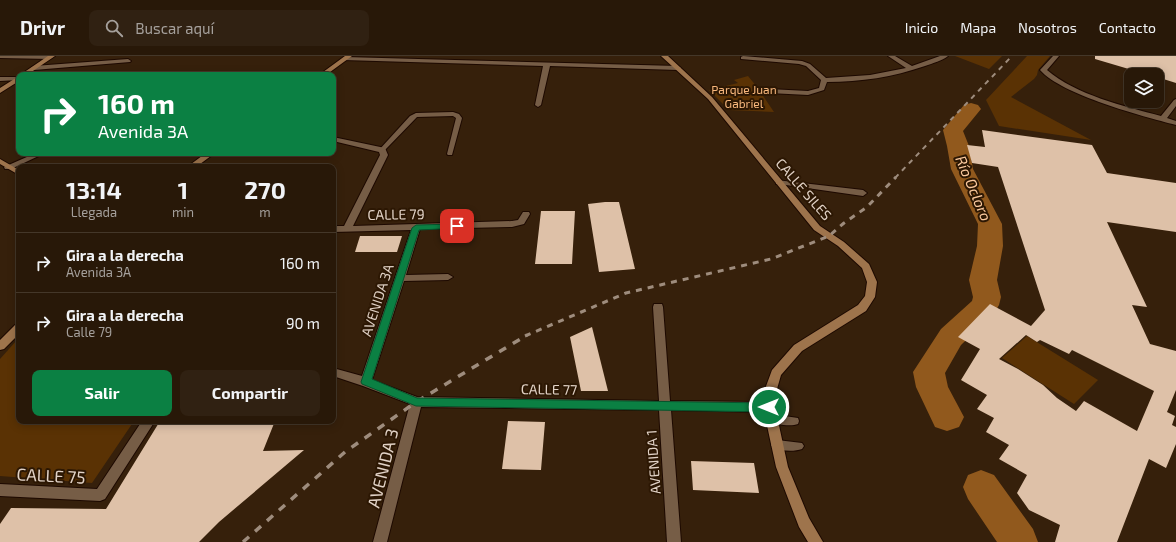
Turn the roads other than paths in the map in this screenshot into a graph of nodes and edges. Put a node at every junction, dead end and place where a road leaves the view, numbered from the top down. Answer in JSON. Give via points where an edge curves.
{"nodes":[{"id":1,"x":0,"y":56,"type":"edge"},
{"id":2,"x":664,"y":56,"type":"edge"},
{"id":3,"x":891,"y":56,"type":"edge"},
{"id":4,"x":945,"y":56,"type":"edge"},
{"id":5,"x":1056,"y":56,"type":"edge"},
{"id":6,"x":51,"y":57,"type":"edge"},
{"id":7,"x":347,"y":57,"type":"edge"},
{"id":8,"x":743,"y":58,"type":"dead end"},
{"id":9,"x":128,"y":61,"type":"dead end"},
{"id":10,"x":547,"y":64,"type":"junction"},
{"id":11,"x":34,"y":68,"type":"junction"},
{"id":12,"x":678,"y":68,"type":"junction"},
{"id":13,"x":911,"y":68,"type":"junction"},
{"id":14,"x":28,"y":72,"type":"edge"},
{"id":15,"x":326,"y":72,"type":"edge"},
{"id":16,"x":16,"y":78,"type":"edge"},
{"id":17,"x":0,"y":79,"type":"edge"},
{"id":18,"x":16,"y":79,"type":"edge"},
{"id":19,"x":824,"y":80,"type":"junction"},
{"id":20,"x":0,"y":91,"type":"edge"},
{"id":21,"x":769,"y":91,"type":"dead end"},
{"id":22,"x":1176,"y":101,"type":"edge"},
{"id":23,"x":538,"y":105,"type":"dead end"},
{"id":24,"x":1163,"y":119,"type":"junction"},
{"id":25,"x":1176,"y":123,"type":"edge"},
{"id":26,"x":336,"y":140,"type":"edge"},
{"id":27,"x":378,"y":149,"type":"junction"},
{"id":28,"x":450,"y":154,"type":"dead end"},
{"id":29,"x":35,"y":156,"type":"edge"},
{"id":30,"x":207,"y":156,"type":"edge"},
{"id":31,"x":0,"y":161,"type":"edge"},
{"id":32,"x":195,"y":164,"type":"edge"},
{"id":33,"x":8,"y":167,"type":"junction"},
{"id":34,"x":16,"y":171,"type":"edge"},
{"id":35,"x":779,"y":182,"type":"junction"},
{"id":36,"x":862,"y":193,"type":"dead end"},
{"id":37,"x":526,"y":214,"type":"dead end"},
{"id":38,"x":347,"y":228,"type":"junction"},
{"id":39,"x":416,"y":228,"type":"junction"},
{"id":40,"x":336,"y":229,"type":"edge"},
{"id":41,"x":448,"y":277,"type":"dead end"},
{"id":42,"x":399,"y":278,"type":"junction"},
{"id":43,"x":658,"y":307,"type":"dead end"},
{"id":44,"x":16,"y":331,"type":"edge"},
{"id":45,"x":0,"y":346,"type":"edge"},
{"id":46,"x":336,"y":373,"type":"edge"},
{"id":47,"x":366,"y":382,"type":"junction"},
{"id":48,"x":416,"y":402,"type":"junction"},
{"id":49,"x":664,"y":406,"type":"junction"},
{"id":50,"x":770,"y":413,"type":"junction"},
{"id":51,"x":794,"y":421,"type":"dead end"},
{"id":52,"x":147,"y":424,"type":"edge"},
{"id":53,"x":776,"y":444,"type":"junction"},
{"id":54,"x":798,"y":446,"type":"dead end"},
{"id":55,"x":0,"y":490,"type":"edge"},
{"id":56,"x":380,"y":542,"type":"edge"},
{"id":57,"x":674,"y":542,"type":"edge"},
{"id":58,"x":816,"y":542,"type":"edge"}],
"edges":[{"from":1,"to":6,"type":"street"},
{"from":2,"to":12,"type":"street","name":"CALLE SILES"},
{"from":3,"to":13,"type":"street"},
{"from":4,"to":13,"type":"street"},
{"from":5,"to":24,"type":"street","via":[[1043,70],[1058,83]]},
{"from":6,"to":11,"type":"street"},
{"from":7,"to":10,"type":"street"},
{"from":7,"to":15,"type":"street"},
{"from":8,"to":19,"type":"street","via":[[800,62],[808,65]]},
{"from":9,"to":11,"type":"lane"},
{"from":10,"to":12,"type":"street"},
{"from":10,"to":23,"type":"street"},
{"from":11,"to":14,"type":"street"},
{"from":12,"to":35,"type":"street","name":"CALLE SILES","via":[[710,98]]},
{"from":13,"to":19,"type":"street","via":[[857,80]]},
{"from":16,"to":17,"type":"lane"},
{"from":18,"to":20,"type":"street"},
{"from":19,"to":21,"type":"street","via":[[822,89],[814,92]]},
{"from":22,"to":24,"type":"street"},
{"from":24,"to":25,"type":"street"},
{"from":26,"to":27,"type":"street"},
{"from":27,"to":28,"type":"lane","via":[[416,115],[453,114],[458,115],[458,118]]},
{"from":27,"to":38,"type":"street","via":[[384,155]]},
{"from":29,"to":33,"type":"lane"},
{"from":30,"to":32,"type":"street"},
{"from":31,"to":33,"type":"street"},
{"from":33,"to":34,"type":"street"},
{"from":35,"to":36,"type":"street"},
{"from":35,"to":50,"type":"street","name":"CALLE SILES","via":[[817,228],[842,244],[866,266],[872,282],[870,297],[862,308],[798,348],[776,373],[771,390]]},
{"from":37,"to":39,"type":"street","name":"CALLE 79","via":[[521,222],[512,224]]},
{"from":38,"to":39,"type":"street","name":"CALLE 79"},
{"from":38,"to":40,"type":"street","name":"CALLE 79"},
{"from":39,"to":42,"type":"street","name":"AVENIDA 3A"},
{"from":41,"to":42,"type":"street"},
{"from":42,"to":47,"type":"street","name":"AVENIDA 3A"},
{"from":43,"to":49,"type":"street","name":"AVENIDA 1"},
{"from":44,"to":45,"type":"street"},
{"from":46,"to":47,"type":"street","name":"CALLE 77"},
{"from":47,"to":48,"type":"street","name":"CALLE 77"},
{"from":48,"to":49,"type":"street","name":"CALLE 77"},
{"from":48,"to":56,"type":"street","name":"AVENIDA 3"},
{"from":49,"to":50,"type":"street","name":"CALLE 77"},
{"from":49,"to":57,"type":"street","name":"AVENIDA 1"},
{"from":50,"to":51,"type":"lane"},
{"from":50,"to":53,"type":"street","name":"CALLE SILES"},
{"from":52,"to":55,"type":"street","name":"CALLE 75","via":[[100,495]]},
{"from":53,"to":54,"type":"lane"},
{"from":53,"to":58,"type":"street","name":"CALLE SILES","via":[[782,467],[804,522]]}]}
